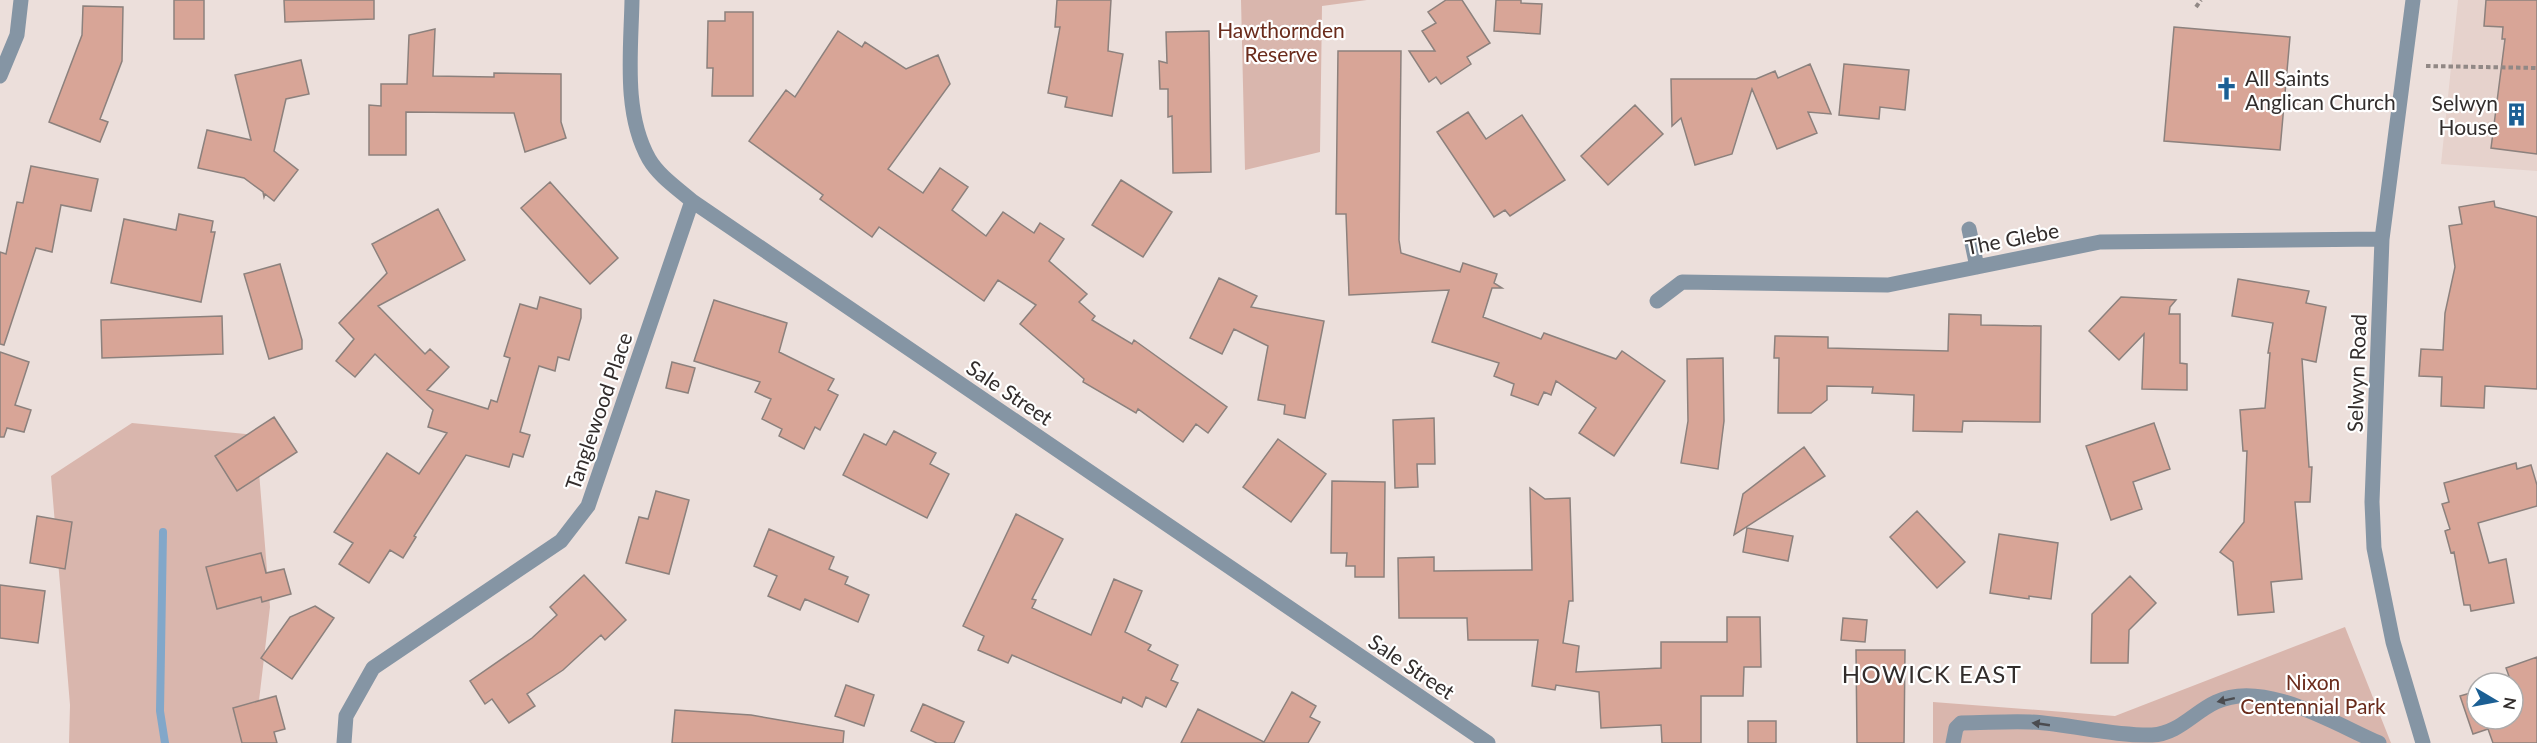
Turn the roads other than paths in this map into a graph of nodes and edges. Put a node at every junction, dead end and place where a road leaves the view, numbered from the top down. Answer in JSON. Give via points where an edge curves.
{"nodes":[{"id":1,"x":21,"y":0,"type":"edge"},
{"id":2,"x":632,"y":0,"type":"edge"},
{"id":3,"x":2413,"y":0,"type":"edge"},
{"id":4,"x":0,"y":76,"type":"edge"},
{"id":5,"x":692,"y":201,"type":"junction"},
{"id":6,"x":1969,"y":229,"type":"dead end"},
{"id":7,"x":2382,"y":238,"type":"junction"},
{"id":8,"x":1977,"y":267,"type":"junction"},
{"id":9,"x":1657,"y":301,"type":"dead end"},
{"id":10,"x":344,"y":743,"type":"edge"},
{"id":11,"x":1488,"y":743,"type":"edge"},
{"id":12,"x":1953,"y":743,"type":"edge"},
{"id":13,"x":2379,"y":743,"type":"edge"},
{"id":14,"x":2423,"y":743,"type":"edge"}],
"edges":[{"from":1,"to":4,"type":"street","via":[[17,35]]},
{"from":2,"to":5,"type":"street","name":"Sale Street","via":[[631,93],[641,142],[650,161]]},
{"from":3,"to":7,"type":"street","name":"Selwyn Road"},
{"from":5,"to":10,"type":"street","name":"Tanglewood Place","via":[[588,506],[561,541],[373,668],[346,716]]},
{"from":5,"to":11,"type":"street","name":"Sale Street"},
{"from":6,"to":8,"type":"street"},
{"from":7,"to":8,"type":"street","name":"The Glebe","via":[[2100,242]]},
{"from":7,"to":14,"type":"street","name":"Selwyn Road","via":[[2372,502],[2374,548],[2393,642]]},
{"from":8,"to":9,"type":"street","name":"The Glebe","via":[[1888,285],[1682,282]]},
{"from":13,"to":12,"type":"street","one_way":true,"via":[[2279,699],[2250,696],[2217,701],[2164,734],[2108,733],[2030,722],[1961,723]]}]}
